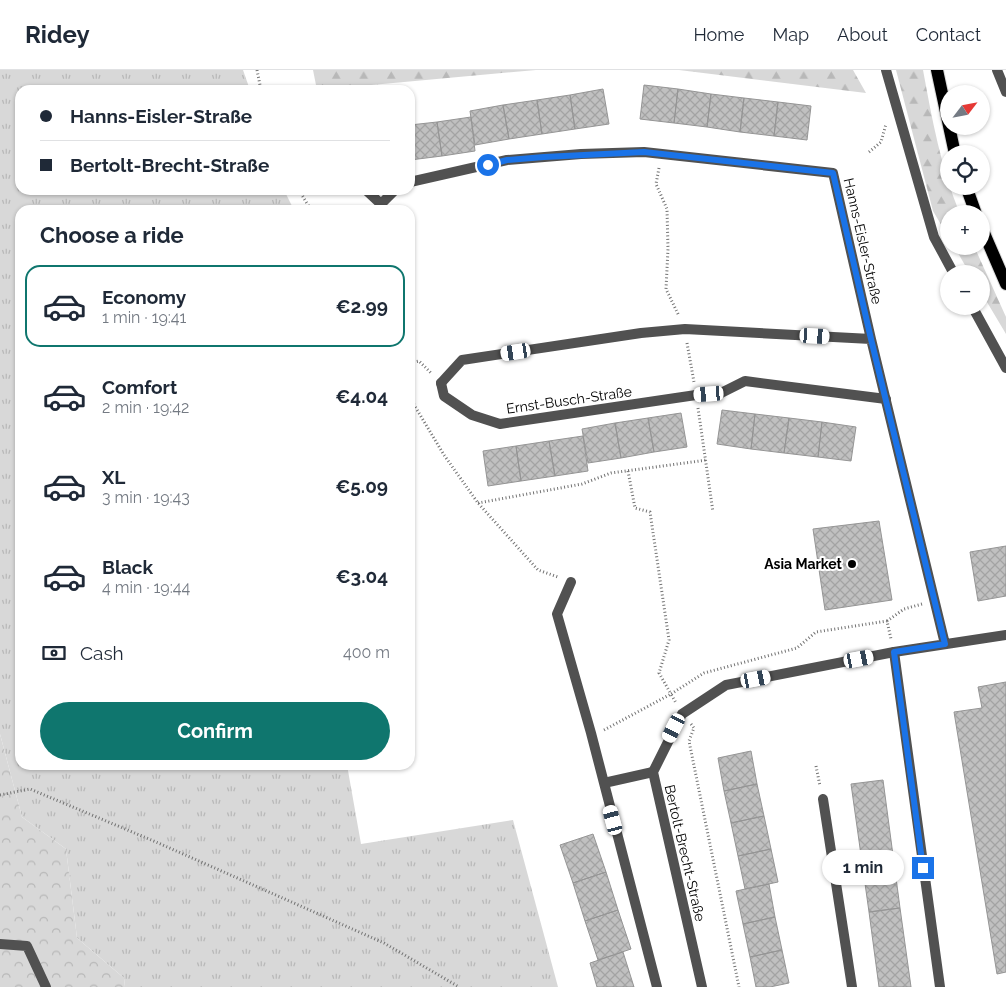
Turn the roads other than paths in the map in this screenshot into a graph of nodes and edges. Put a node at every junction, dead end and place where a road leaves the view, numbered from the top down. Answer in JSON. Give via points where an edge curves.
{"nodes":[{"id":1,"x":886,"y":70,"type":"edge"},
{"id":2,"x":937,"y":70,"type":"edge"},
{"id":3,"x":997,"y":70,"type":"edge"},
{"id":4,"x":1006,"y":92,"type":"edge"},
{"id":5,"x":953,"y":145,"type":"edge"},
{"id":6,"x":415,"y":181,"type":"edge"},
{"id":7,"x":371,"y":195,"type":"edge"},
{"id":8,"x":390,"y":195,"type":"edge"},
{"id":9,"x":990,"y":247,"type":"edge"},
{"id":10,"x":949,"y":265,"type":"edge"},
{"id":11,"x":1006,"y":284,"type":"edge"},
{"id":12,"x":977,"y":315,"type":"edge"},
{"id":13,"x":871,"y":339,"type":"junction"},
{"id":14,"x":1006,"y":368,"type":"edge"},
{"id":15,"x":886,"y":399,"type":"junction"},
{"id":16,"x":571,"y":582,"type":"road end"},
{"id":17,"x":1006,"y":635,"type":"edge"},
{"id":18,"x":945,"y":644,"type":"junction"},
{"id":19,"x":894,"y":652,"type":"junction"},
{"id":20,"x":653,"y":772,"type":"junction"},
{"id":21,"x":604,"y":783,"type":"junction"},
{"id":22,"x":823,"y":799,"type":"road end"},
{"id":23,"x":0,"y":944,"type":"edge"},
{"id":24,"x":46,"y":987,"type":"edge"},
{"id":25,"x":657,"y":987,"type":"edge"},
{"id":26,"x":702,"y":987,"type":"edge"},
{"id":27,"x":852,"y":987,"type":"edge"},
{"id":28,"x":940,"y":987,"type":"edge"}],
"edges":[{"from":1,"to":10,"type":"street","via":[[934,237]]},
{"from":2,"to":5,"type":"main road"},
{"from":3,"to":4,"type":"street"},
{"from":6,"to":13,"type":"street","name":"Hanns-Eisler-Straße","via":[[507,160],[644,152],[833,173]]},
{"from":7,"to":8,"type":"street","via":[[381,204]]},
{"from":9,"to":11,"type":"main road"},
{"from":12,"to":14,"type":"street"},
{"from":13,"to":15,"type":"street","name":"Hanns-Eisler-Straße"},
{"from":13,"to":15,"type":"street","name":"Ernst-Busch-Straße","via":[[685,329],[642,333],[462,360],[441,383],[444,396],[472,415],[500,424],[721,393],[744,381]]},
{"from":15,"to":18,"type":"street","name":"Hanns-Eisler-Straße"},
{"from":16,"to":21,"type":"street","via":[[557,614]]},
{"from":17,"to":18,"type":"street"},
{"from":18,"to":19,"type":"street"},
{"from":19,"to":20,"type":"street","name":"Bertolt-Brecht-Straße","via":[[726,686],[682,714]]},
{"from":19,"to":28,"type":"street"},
{"from":20,"to":21,"type":"street"},
{"from":20,"to":26,"type":"street","name":"Bertolt-Brecht-Straße"},
{"from":21,"to":25,"type":"street"},
{"from":22,"to":27,"type":"street"},
{"from":23,"to":24,"type":"street","via":[[27,946]]}]}
